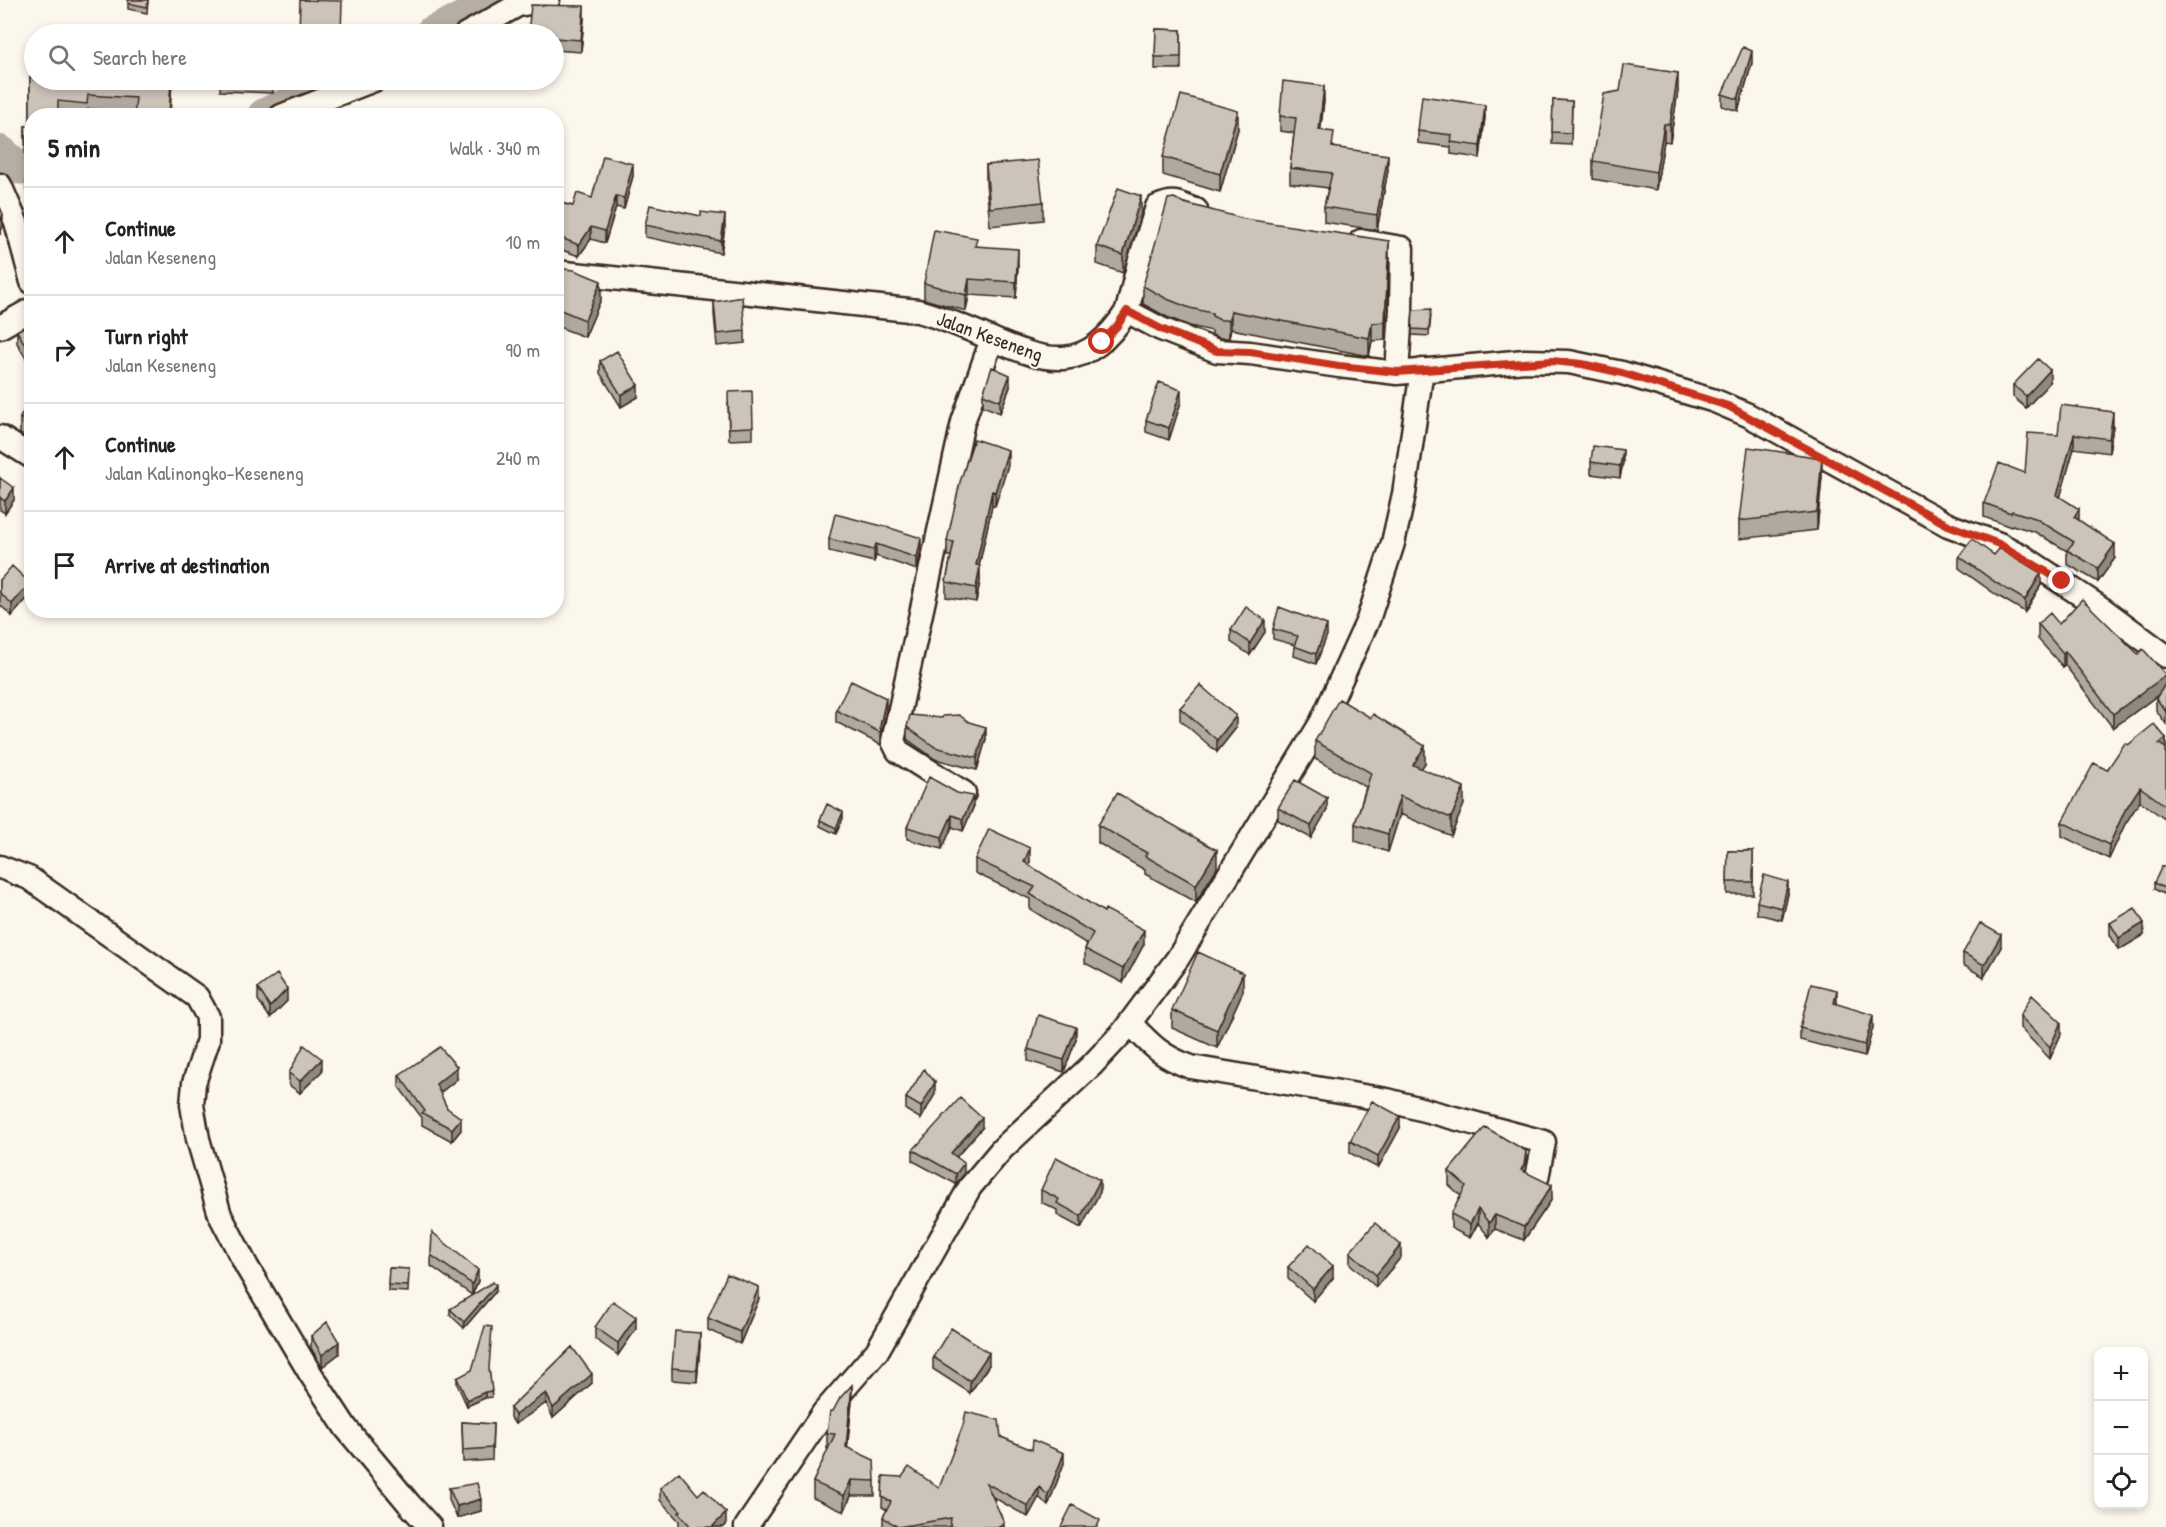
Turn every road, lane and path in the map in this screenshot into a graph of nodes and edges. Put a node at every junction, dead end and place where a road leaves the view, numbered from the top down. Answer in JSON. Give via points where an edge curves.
{"nodes":[{"id":1,"x":548,"y":0,"type":"edge"},
{"id":2,"x":484,"y":24,"type":"edge"},
{"id":3,"x":348,"y":90,"type":"edge"},
{"id":4,"x":302,"y":108,"type":"edge"},
{"id":5,"x":0,"y":185,"type":"edge"},
{"id":6,"x":24,"y":216,"type":"edge"},
{"id":7,"x":1217,"y":216,"type":"edge"},
{"id":8,"x":1340,"y":238,"type":"edge"},
{"id":9,"x":564,"y":273,"type":"edge"},
{"id":10,"x":1127,"y":311,"type":"junction"},
{"id":11,"x":24,"y":314,"type":"edge"},
{"id":12,"x":0,"y":327,"type":"edge"},
{"id":13,"x":992,"y":339,"type":"junction"},
{"id":14,"x":1422,"y":370,"type":"junction"},
{"id":15,"x":1397,"y":372,"type":"junction"},
{"id":16,"x":0,"y":437,"type":"edge"},
{"id":17,"x":24,"y":452,"type":"edge"},
{"id":18,"x":2166,"y":656,"type":"edge"},
{"id":19,"x":964,"y":793,"type":"edge"},
{"id":20,"x":0,"y":867,"type":"edge"},
{"id":21,"x":1130,"y":1023,"type":"junction"},
{"id":22,"x":1537,"y":1178,"type":"edge"},
{"id":23,"x":430,"y":1527,"type":"edge"},
{"id":24,"x":746,"y":1527,"type":"edge"}],
"edges":[{"from":1,"to":2,"type":"street","via":[[518,5]]},
{"from":3,"to":4,"type":"street"},
{"from":5,"to":6,"type":"street"},
{"from":7,"to":10,"type":"street","via":[[1180,202],[1170,201],[1158,207]]},
{"from":8,"to":15,"type":"street","via":[[1402,248]]},
{"from":9,"to":13,"type":"street","name":"Jalan Keseneng","via":[[918,311]]},
{"from":10,"to":13,"type":"street","name":"Jalan Keseneng","via":[[1102,342],[1074,356],[1043,358]]},
{"from":10,"to":15,"type":"street","via":[[1217,351]]},
{"from":11,"to":12,"type":"street"},
{"from":13,"to":19,"type":"street","via":[[963,422],[893,741],[898,751]]},
{"from":14,"to":15,"type":"street"},
{"from":14,"to":18,"type":"street","via":[[1525,361],[1569,362],[1622,373],[1722,403],[1948,525],[2022,556]]},
{"from":14,"to":21,"type":"street","via":[[1404,494],[1368,620],[1321,723],[1178,958]]},
{"from":16,"to":17,"type":"street"},
{"from":20,"to":23,"type":"street","via":[[29,878],[197,997],[208,1017],[208,1040],[194,1083],[192,1105],[220,1215],[346,1428]]},
{"from":21,"to":22,"type":"street","via":[[1152,1046],[1172,1060],[1191,1066],[1387,1100],[1544,1142]]},
{"from":21,"to":24,"type":"street","via":[[1091,1066],[1002,1149],[970,1187],[877,1351],[824,1412]]}]}
